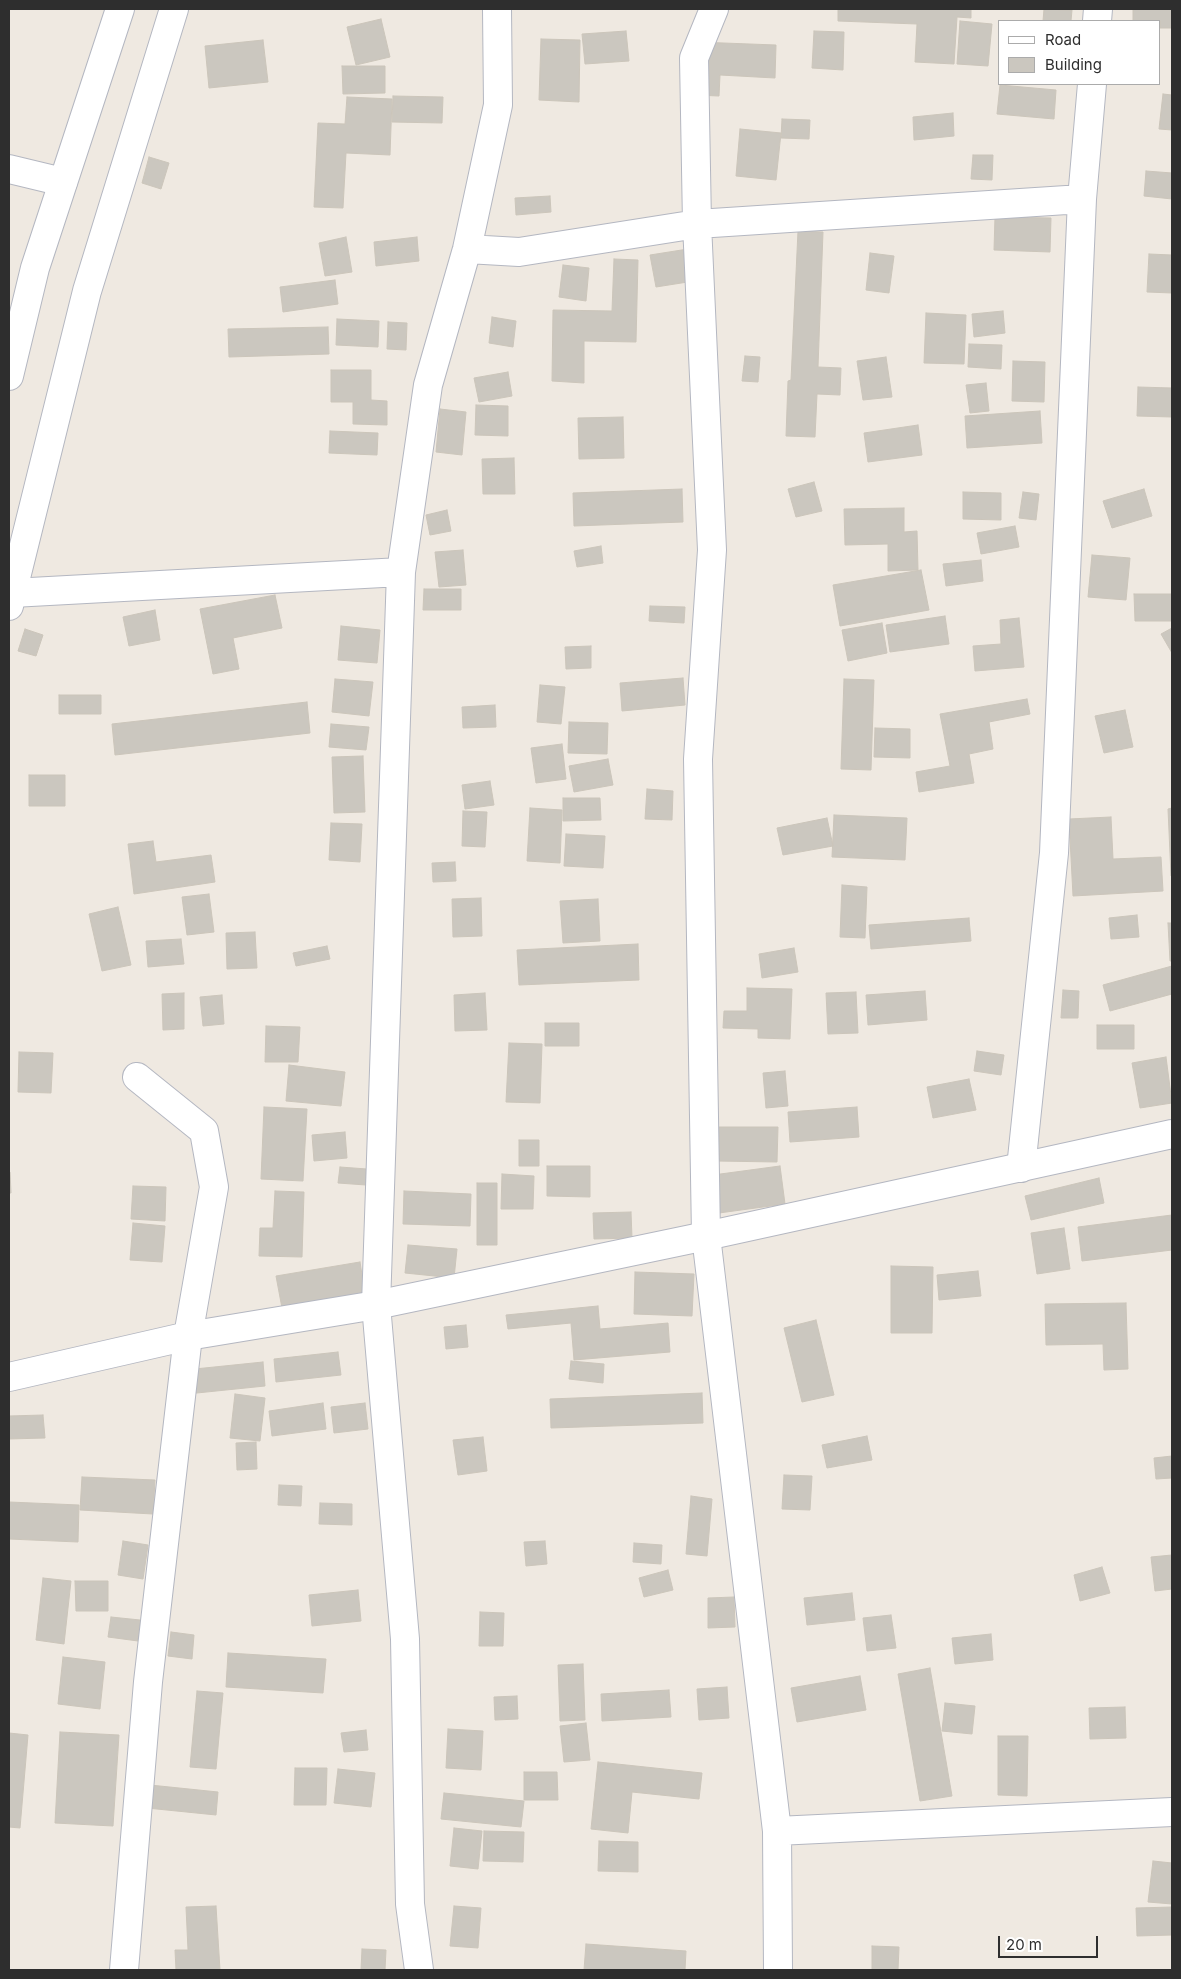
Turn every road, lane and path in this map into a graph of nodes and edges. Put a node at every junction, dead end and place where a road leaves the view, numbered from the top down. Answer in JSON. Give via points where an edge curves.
{"nodes":[{"id":1,"x":120,"y":9,"type":"edge"},
{"id":2,"x":174,"y":9,"type":"edge"},
{"id":3,"x":497,"y":9,"type":"edge"},
{"id":4,"x":714,"y":9,"type":"edge"},
{"id":5,"x":1092,"y":85,"type":"edge"},
{"id":6,"x":9,"y":168,"type":"edge"},
{"id":7,"x":63,"y":182,"type":"junction"},
{"id":8,"x":1082,"y":199,"type":"junction"},
{"id":9,"x":697,"y":224,"type":"junction"},
{"id":10,"x":467,"y":249,"type":"junction"},
{"id":11,"x":9,"y":376,"type":"edge"},
{"id":12,"x":401,"y":572,"type":"junction"},
{"id":13,"x":10,"y":599,"type":"edge"},
{"id":14,"x":137,"y":1077,"type":"dead end"},
{"id":15,"x":1172,"y":1134,"type":"edge"},
{"id":16,"x":1021,"y":1168,"type":"junction"},
{"id":17,"x":706,"y":1236,"type":"junction"},
{"id":18,"x":376,"y":1304,"type":"junction"},
{"id":19,"x":188,"y":1336,"type":"junction"},
{"id":20,"x":9,"y":1377,"type":"edge"},
{"id":21,"x":1172,"y":1812,"type":"edge"},
{"id":22,"x":778,"y":1831,"type":"junction"},
{"id":23,"x":124,"y":1970,"type":"edge"},
{"id":24,"x":419,"y":1970,"type":"edge"},
{"id":25,"x":778,"y":1970,"type":"edge"}],
"edges":[{"from":1,"to":7,"type":"street"},
{"from":2,"to":13,"type":"street","via":[[87,291]]},
{"from":3,"to":10,"type":"street","via":[[498,105]]},
{"from":4,"to":9,"type":"street","via":[[694,58]]},
{"from":5,"to":8,"type":"street"},
{"from":6,"to":7,"type":"street"},
{"from":7,"to":11,"type":"street","via":[[35,268]]},
{"from":8,"to":9,"type":"street"},
{"from":8,"to":16,"type":"street","via":[[1054,853]]},
{"from":9,"to":10,"type":"street","via":[[519,252]]},
{"from":9,"to":17,"type":"street","via":[[712,550],[698,759]]},
{"from":10,"to":12,"type":"street","via":[[428,386]]},
{"from":12,"to":13,"type":"street"},
{"from":12,"to":18,"type":"street"},
{"from":14,"to":19,"type":"street","via":[[204,1131],[214,1187]]},
{"from":15,"to":16,"type":"street"},
{"from":16,"to":17,"type":"street"},
{"from":17,"to":18,"type":"street"},
{"from":17,"to":22,"type":"street"},
{"from":18,"to":19,"type":"street"},
{"from":18,"to":24,"type":"street","via":[[405,1639],[410,1904]]},
{"from":19,"to":20,"type":"street"},
{"from":19,"to":23,"type":"street","via":[[148,1682]]},
{"from":21,"to":22,"type":"street"},
{"from":22,"to":25,"type":"street"}]}
